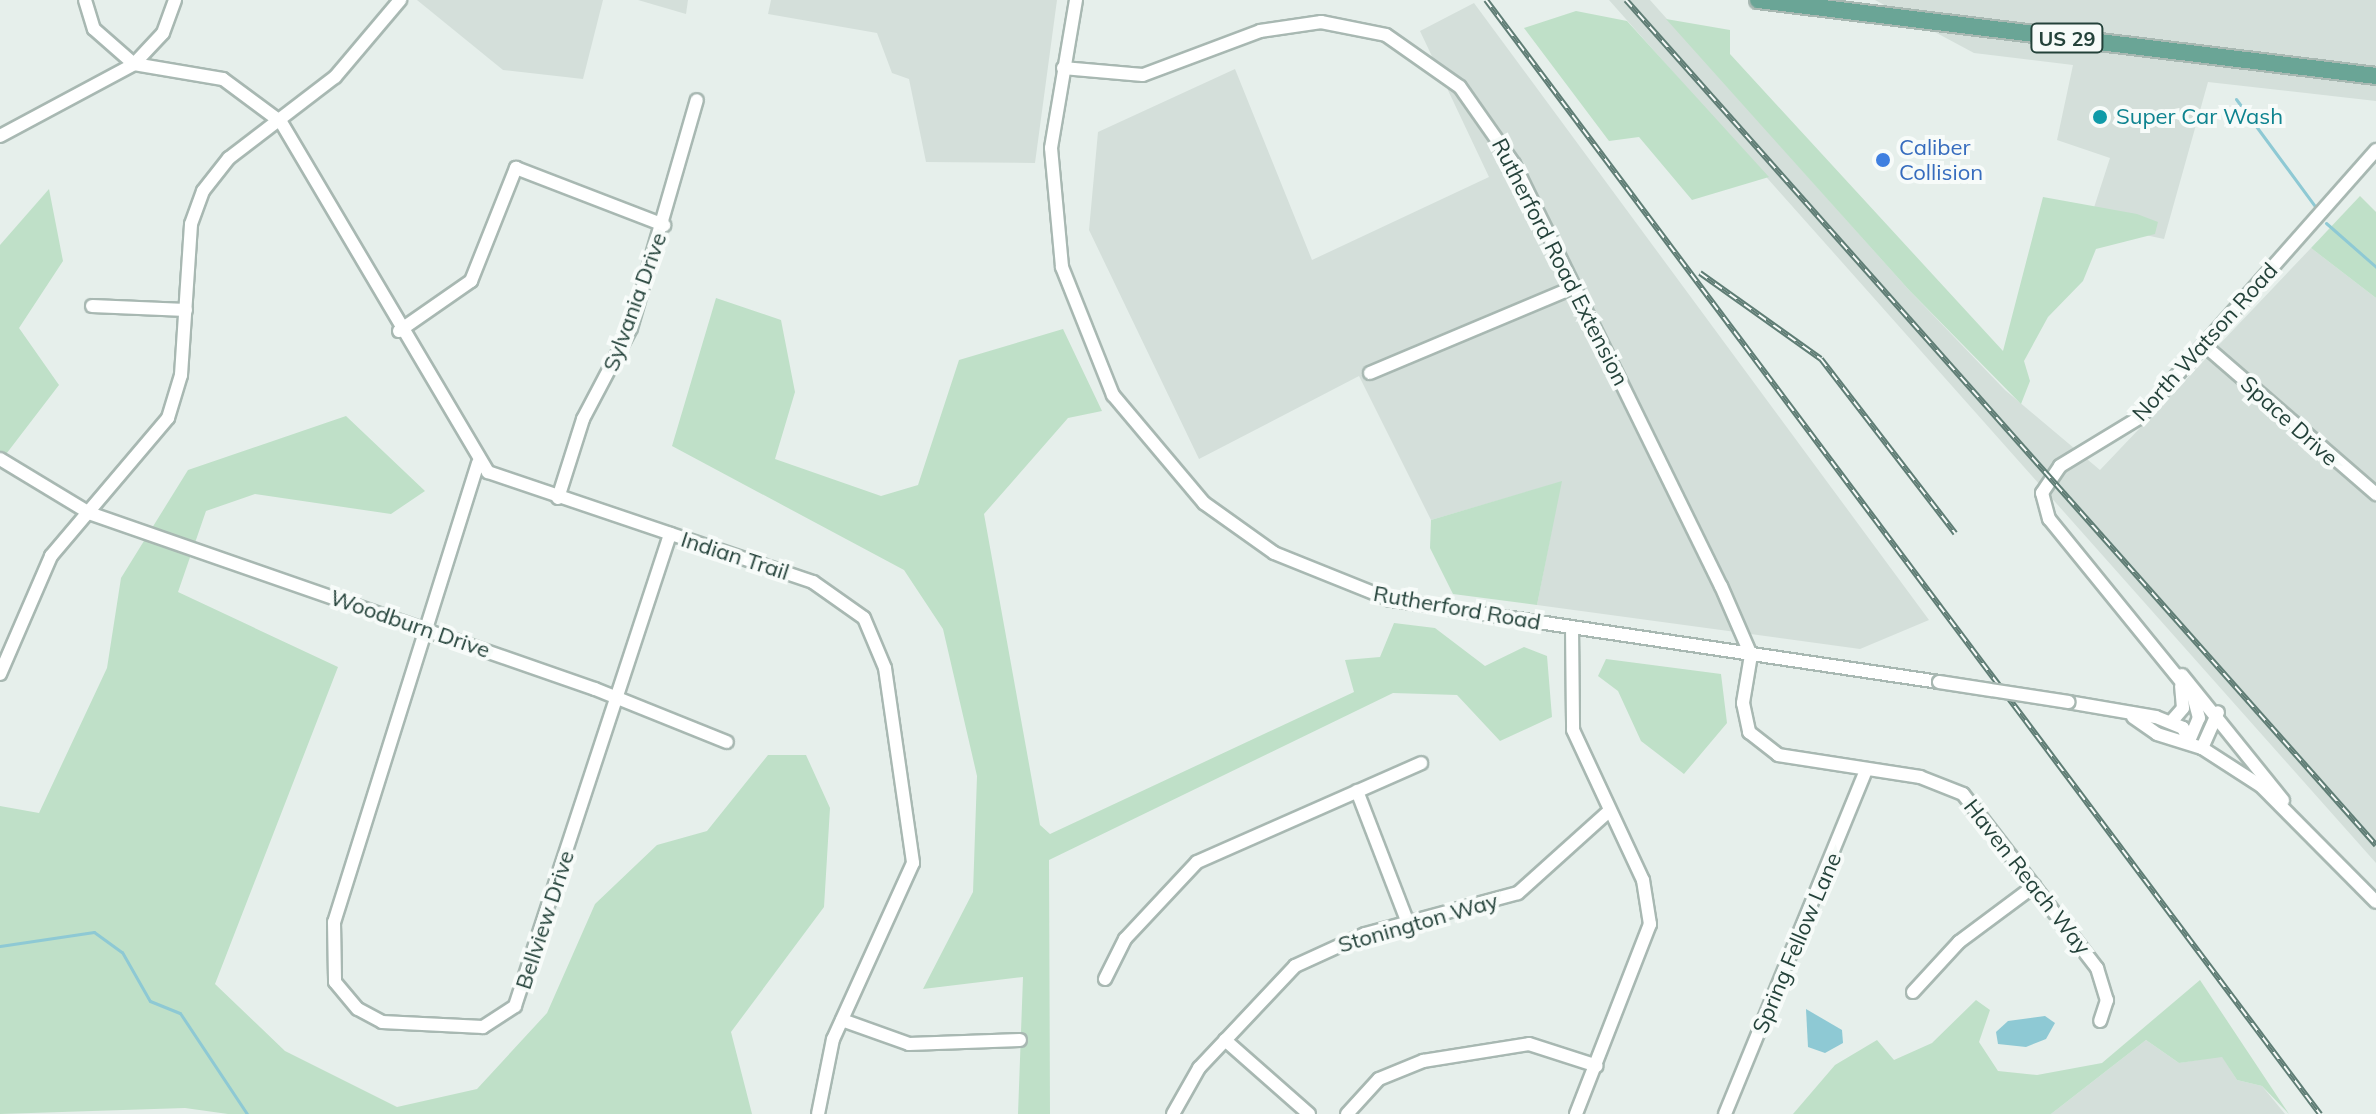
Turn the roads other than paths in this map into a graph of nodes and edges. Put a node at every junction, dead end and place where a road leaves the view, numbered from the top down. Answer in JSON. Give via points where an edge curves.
{"nodes":[{"id":1,"x":85,"y":0,"type":"edge"},
{"id":2,"x":175,"y":0,"type":"edge"},
{"id":3,"x":400,"y":0,"type":"edge"},
{"id":4,"x":1076,"y":0,"type":"edge"},
{"id":5,"x":1758,"y":0,"type":"edge"},
{"id":6,"x":134,"y":64,"type":"junction"},
{"id":7,"x":1063,"y":68,"type":"junction"},
{"id":8,"x":2376,"y":76,"type":"edge"},
{"id":9,"x":697,"y":100,"type":"dead end"},
{"id":10,"x":281,"y":122,"type":"junction"},
{"id":11,"x":0,"y":136,"type":"edge"},
{"id":12,"x":2376,"y":150,"type":"edge"},
{"id":13,"x":664,"y":225,"type":"junction"},
{"id":14,"x":1575,"y":287,"type":"junction"},
{"id":15,"x":92,"y":306,"type":"dead end"},
{"id":16,"x":186,"y":310,"type":"junction"},
{"id":17,"x":399,"y":331,"type":"junction"},
{"id":18,"x":2204,"y":345,"type":"junction"},
{"id":19,"x":1370,"y":373,"type":"dead end"},
{"id":20,"x":0,"y":459,"type":"edge"},
{"id":21,"x":478,"y":463,"type":"junction"},
{"id":22,"x":2376,"y":494,"type":"edge"},
{"id":23,"x":558,"y":498,"type":"junction"},
{"id":24,"x":89,"y":513,"type":"junction"},
{"id":25,"x":670,"y":534,"type":"junction"},
{"id":26,"x":1572,"y":627,"type":"junction"},
{"id":27,"x":422,"y":628,"type":"junction"},
{"id":28,"x":1751,"y":655,"type":"junction"},
{"id":29,"x":2173,"y":669,"type":"junction"},
{"id":30,"x":1,"y":670,"type":"edge"},
{"id":31,"x":617,"y":700,"type":"junction"},
{"id":32,"x":2218,"y":712,"type":"junction"},
{"id":33,"x":2133,"y":717,"type":"junction"},
{"id":34,"x":2171,"y":722,"type":"junction"},
{"id":35,"x":2189,"y":741,"type":"junction"},
{"id":36,"x":727,"y":742,"type":"dead end"},
{"id":37,"x":2202,"y":748,"type":"junction"},
{"id":38,"x":1421,"y":763,"type":"dead end"},
{"id":39,"x":1866,"y":771,"type":"junction"},
{"id":40,"x":1357,"y":791,"type":"junction"},
{"id":41,"x":2289,"y":809,"type":"junction"},
{"id":42,"x":1609,"y":811,"type":"junction"},
{"id":43,"x":2034,"y":886,"type":"junction"},
{"id":44,"x":2376,"y":902,"type":"edge"},
{"id":45,"x":1408,"y":923,"type":"junction"},
{"id":46,"x":1105,"y":979,"type":"dead end"},
{"id":47,"x":1913,"y":992,"type":"dead end"},
{"id":48,"x":842,"y":1020,"type":"junction"},
{"id":49,"x":2100,"y":1021,"type":"dead end"},
{"id":50,"x":1020,"y":1040,"type":"dead end"},
{"id":51,"x":1225,"y":1040,"type":"junction"},
{"id":52,"x":1597,"y":1066,"type":"junction"},
{"id":53,"x":818,"y":1114,"type":"edge"},
{"id":54,"x":1173,"y":1114,"type":"edge"},
{"id":55,"x":1309,"y":1114,"type":"edge"},
{"id":56,"x":1347,"y":1114,"type":"edge"},
{"id":57,"x":1576,"y":1114,"type":"edge"},
{"id":58,"x":1725,"y":1114,"type":"edge"}],
"edges":[{"from":1,"to":6,"type":"street","via":[[94,29]]},
{"from":2,"to":6,"type":"street","via":[[163,33]]},
{"from":3,"to":10,"type":"street","via":[[335,77]]},
{"from":4,"to":7,"type":"street","name":"Rutherford Road"},
{"from":5,"to":8,"type":"main road","number":"US 29"},
{"from":6,"to":10,"type":"street","via":[[217,75]]},
{"from":6,"to":11,"type":"street"},
{"from":7,"to":14,"type":"street","name":"Rutherford Road Extension","via":[[1143,75],[1299,23],[1386,35],[1437,66],[1482,113]]},
{"from":7,"to":26,"type":"street","name":"Rutherford Road","via":[[1051,148],[1062,267],[1101,374],[1171,471],[1237,529],[1353,589]]},
{"from":9,"to":13,"type":"street","name":"Sylvania Drive"},
{"from":10,"to":16,"type":"street","via":[[229,158],[203,191],[191,224]]},
{"from":10,"to":17,"type":"street"},
{"from":12,"to":18,"type":"street","name":"North Watson Road"},
{"from":13,"to":17,"type":"street","via":[[516,168],[471,281]]},
{"from":13,"to":23,"type":"street","name":"Sylvania Drive","via":[[631,328],[583,419]]},
{"from":14,"to":19,"type":"street"},
{"from":14,"to":28,"type":"street","name":"Rutherford Road Extension"},
{"from":15,"to":16,"type":"street"},
{"from":16,"to":24,"type":"street","via":[[181,375],[168,418]]},
{"from":17,"to":21,"type":"street"},
{"from":18,"to":22,"type":"street","name":"Space Drive"},
{"from":18,"to":29,"type":"street","name":"North Watson Road","via":[[2132,425],[2060,466],[2042,493],[2049,519]]},
{"from":20,"to":24,"type":"street","name":"Woodburn Drive"},
{"from":21,"to":23,"type":"street","name":"Indian Trail"},
{"from":21,"to":27,"type":"street","name":"Bellview Drive"},
{"from":23,"to":25,"type":"street","name":"Indian Trail"},
{"from":24,"to":27,"type":"street","name":"Woodburn Drive"},
{"from":24,"to":30,"type":"street","via":[[46,565]]},
{"from":25,"to":31,"type":"street","name":"Bellview Drive"},
{"from":25,"to":48,"type":"street","name":"Indian Trail","via":[[830,589],[864,618],[878,647],[913,863]]},
{"from":26,"to":28,"type":"street","name":"Rutherford Road"},
{"from":26,"to":42,"type":"street","via":[[1573,730]]},
{"from":27,"to":31,"type":"street","name":"Woodburn Drive"},
{"from":27,"to":31,"type":"street","name":"Bellview Drive","via":[[352,845],[330,946],[339,989],[382,1022],[483,1027],[511,1012]]},
{"from":28,"to":33,"type":"street","name":"Rutherford Road","bridge":true,"via":[[2068,702]]},
{"from":28,"to":39,"type":"street","name":"Haven Reach Way","via":[[1744,711],[1757,741],[1778,755]]},
{"from":29,"to":32,"type":"street","name":"North Watson Road"},
{"from":29,"to":34,"type":"street","name":"North Watson Road","via":[[2185,699]]},
{"from":29,"to":35,"type":"street","name":"North Watson Road","via":[[2199,712]]},
{"from":31,"to":36,"type":"street","name":"Woodburn Drive"},
{"from":32,"to":37,"type":"street"},
{"from":32,"to":41,"type":"street","name":"North Watson Road"},
{"from":33,"to":34,"type":"street","name":"Rutherford Road"},
{"from":33,"to":35,"type":"street","name":"Rutherford Road","via":[[2157,734]]},
{"from":34,"to":35,"type":"street","name":"Rutherford Road"},
{"from":35,"to":37,"type":"street","name":"Rutherford Road"},
{"from":37,"to":41,"type":"street","name":"Rutherford Road"},
{"from":38,"to":40,"type":"street"},
{"from":39,"to":43,"type":"street","name":"Haven Reach Way","via":[[1920,777],[1963,794]]},
{"from":39,"to":58,"type":"street","name":"Spring Fellow Lane"},
{"from":40,"to":45,"type":"street"},
{"from":40,"to":46,"type":"street","via":[[1197,862],[1125,939]]},
{"from":41,"to":44,"type":"street","name":"Rutherford Road"},
{"from":42,"to":45,"type":"street","name":"Stonington Way","via":[[1518,893]]},
{"from":42,"to":52,"type":"street","via":[[1643,880],[1650,924]]},
{"from":43,"to":47,"type":"street","via":[[1959,942]]},
{"from":43,"to":49,"type":"street","name":"Haven Reach Way","via":[[2105,985]]},
{"from":45,"to":51,"type":"street","name":"Stonington Way","via":[[1307,958]]},
{"from":48,"to":50,"type":"street","via":[[909,1044]]},
{"from":48,"to":53,"type":"street","name":"Indian Trail"},
{"from":51,"to":54,"type":"street","name":"Stonington Way"},
{"from":51,"to":55,"type":"street"},
{"from":52,"to":56,"type":"street","via":[[1529,1044],[1423,1061],[1379,1079]]},
{"from":52,"to":57,"type":"street"}]}
